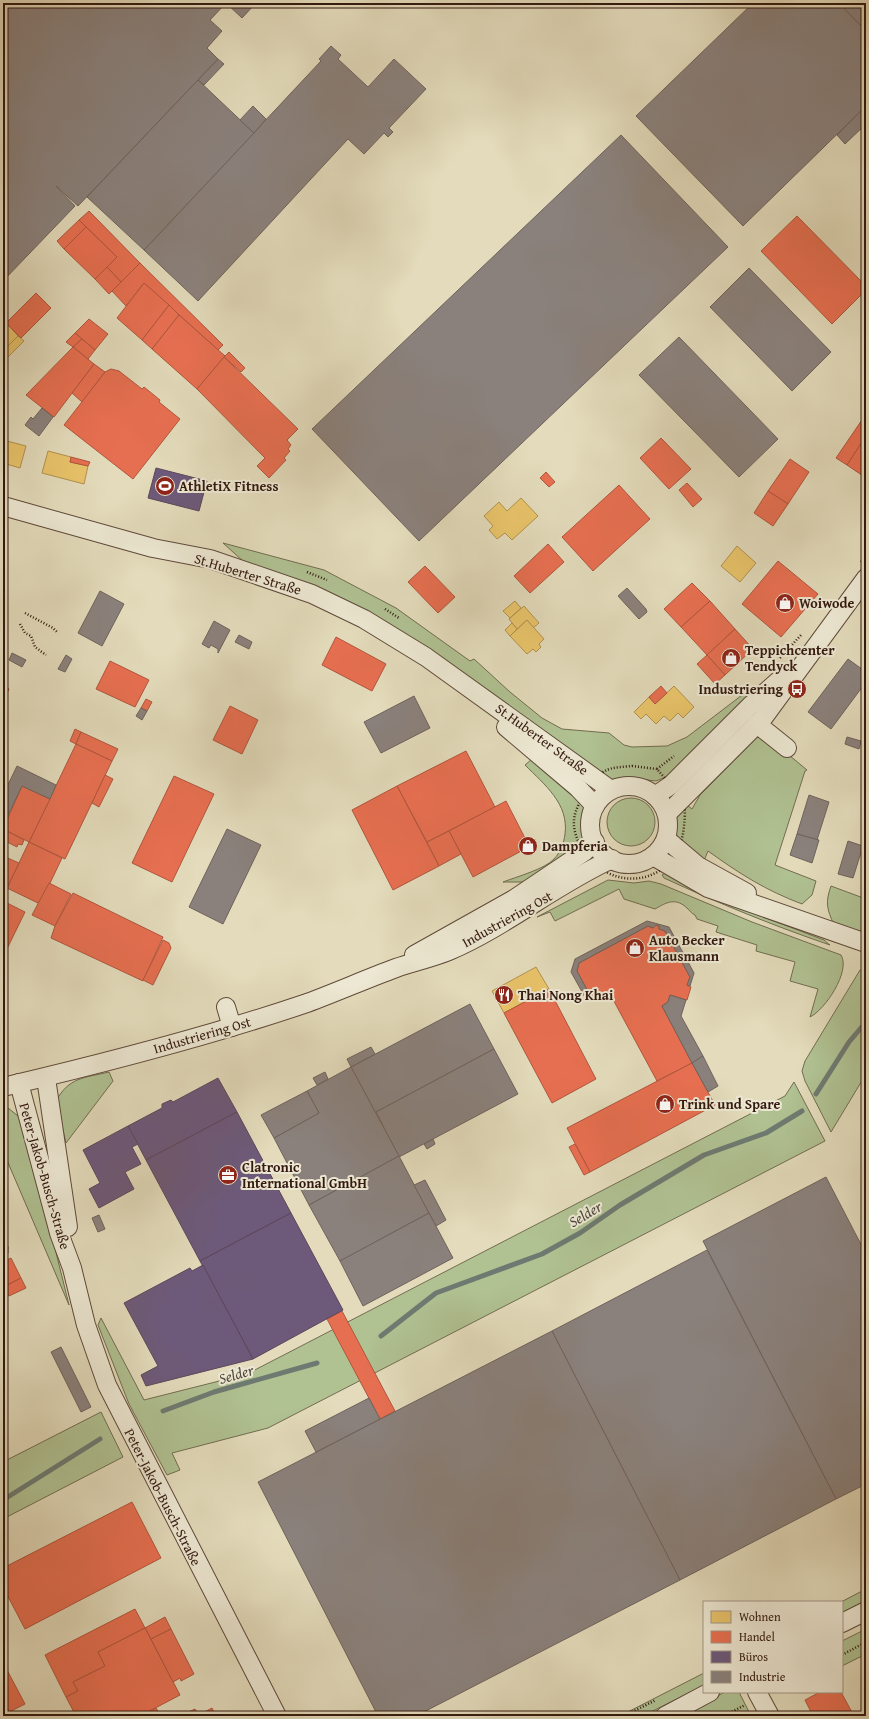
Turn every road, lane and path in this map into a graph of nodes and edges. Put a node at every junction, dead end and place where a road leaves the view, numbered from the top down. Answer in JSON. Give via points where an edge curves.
{"nodes":[{"id":1,"x":3,"y":506,"type":"edge"},
{"id":2,"x":866,"y":578,"type":"edge"},
{"id":3,"x":25,"y":613,"type":"dead end"},
{"id":4,"x":20,"y":624,"type":"dead end"},
{"id":5,"x":58,"y":633,"type":"dead end"},
{"id":6,"x":812,"y":651,"type":"junction"},
{"id":7,"x":46,"y":655,"type":"dead end"},
{"id":8,"x":471,"y":691,"type":"junction"},
{"id":9,"x":757,"y":724,"type":"junction"},
{"id":10,"x":787,"y":748,"type":"dead end"},
{"id":11,"x":611,"y":790,"type":"junction"},
{"id":12,"x":656,"y":796,"type":"junction"},
{"id":13,"x":586,"y":807,"type":"junction"},
{"id":14,"x":667,"y":814,"type":"junction"},
{"id":15,"x":666,"y":839,"type":"junction"},
{"id":16,"x":595,"y":842,"type":"junction"},
{"id":17,"x":574,"y":844,"type":"dead end"},
{"id":18,"x":653,"y":856,"type":"junction"},
{"id":19,"x":611,"y":867,"type":"junction"},
{"id":20,"x":649,"y":876,"type":"dead end"},
{"id":21,"x":795,"y":919,"type":"junction"},
{"id":22,"x":866,"y":943,"type":"edge"},
{"id":23,"x":397,"y":968,"type":"junction"},
{"id":24,"x":46,"y":1078,"type":"junction"},
{"id":25,"x":11,"y":1085,"type":"edge"},
{"id":26,"x":72,"y":1268,"type":"junction"},
{"id":27,"x":866,"y":1611,"type":"edge"},
{"id":28,"x":843,"y":1622,"type":"edge"},
{"id":29,"x":866,"y":1642,"type":"edge"},
{"id":30,"x":843,"y":1654,"type":"edge"},
{"id":31,"x":708,"y":1693,"type":"edge"},
{"id":32,"x":758,"y":1693,"type":"edge"},
{"id":33,"x":278,"y":1716,"type":"edge"},
{"id":34,"x":665,"y":1716,"type":"edge"},
{"id":35,"x":770,"y":1716,"type":"edge"}],
"edges":[{"from":1,"to":8,"type":"street","name":"St.Huberter Straße","via":[[153,548],[210,559],[312,594],[396,637],[426,656]]},
{"from":2,"to":6,"type":"street"},
{"from":3,"to":5,"type":"path"},
{"from":4,"to":7,"type":"path","via":[[25,633],[31,636],[35,647]]},
{"from":6,"to":9,"type":"street"},
{"from":6,"to":12,"type":"street","via":[[750,706],[671,785]]},
{"from":8,"to":11,"type":"street","name":"St.Huberter Straße","via":[[494,704],[525,730]]},
{"from":8,"to":13,"type":"street","name":"St.Huberter Straße","via":[[524,744],[578,788]]},
{"from":9,"to":10,"type":"street"},
{"from":9,"to":14,"type":"street"},
{"from":11,"to":12,"type":"street","via":[[629,786],[639,787]]},
{"from":11,"to":13,"type":"street"},
{"from":12,"to":14,"type":"street"},
{"from":13,"to":16,"type":"street"},
{"from":13,"to":17,"type":"path","via":[[574,815],[577,840]]},
{"from":14,"to":15,"type":"street"},
{"from":15,"to":18,"type":"street"},
{"from":15,"to":21,"type":"street","via":[[698,866]]},
{"from":16,"to":19,"type":"street"},
{"from":16,"to":23,"type":"street","name":"Industriering Ost","via":[[514,899],[422,949]]},
{"from":18,"to":19,"type":"street","via":[[637,863]]},
{"from":18,"to":21,"type":"street","via":[[708,888]]},
{"from":19,"to":20,"type":"path","via":[[625,879]]},
{"from":19,"to":23,"type":"street","name":"Industriering Ost","via":[[596,866],[481,936]]},
{"from":21,"to":22,"type":"street"},
{"from":23,"to":24,"type":"street","name":"Industriering Ost","via":[[307,1002],[228,1015]]},
{"from":24,"to":25,"type":"street","name":"Industriering Ost"},
{"from":24,"to":26,"type":"street","name":"Peter-Jakob-Busch-Straße"},
{"from":25,"to":26,"type":"street","name":"Peter-Jakob-Busch-Straße"},
{"from":26,"to":33,"type":"street","name":"Peter-Jakob-Busch-Straße","via":[[86,1324],[107,1385]]},
{"from":27,"to":28,"type":"street"},
{"from":29,"to":30,"type":"path"},
{"from":31,"to":34,"type":"street"},
{"from":32,"to":35,"type":"street"}]}
